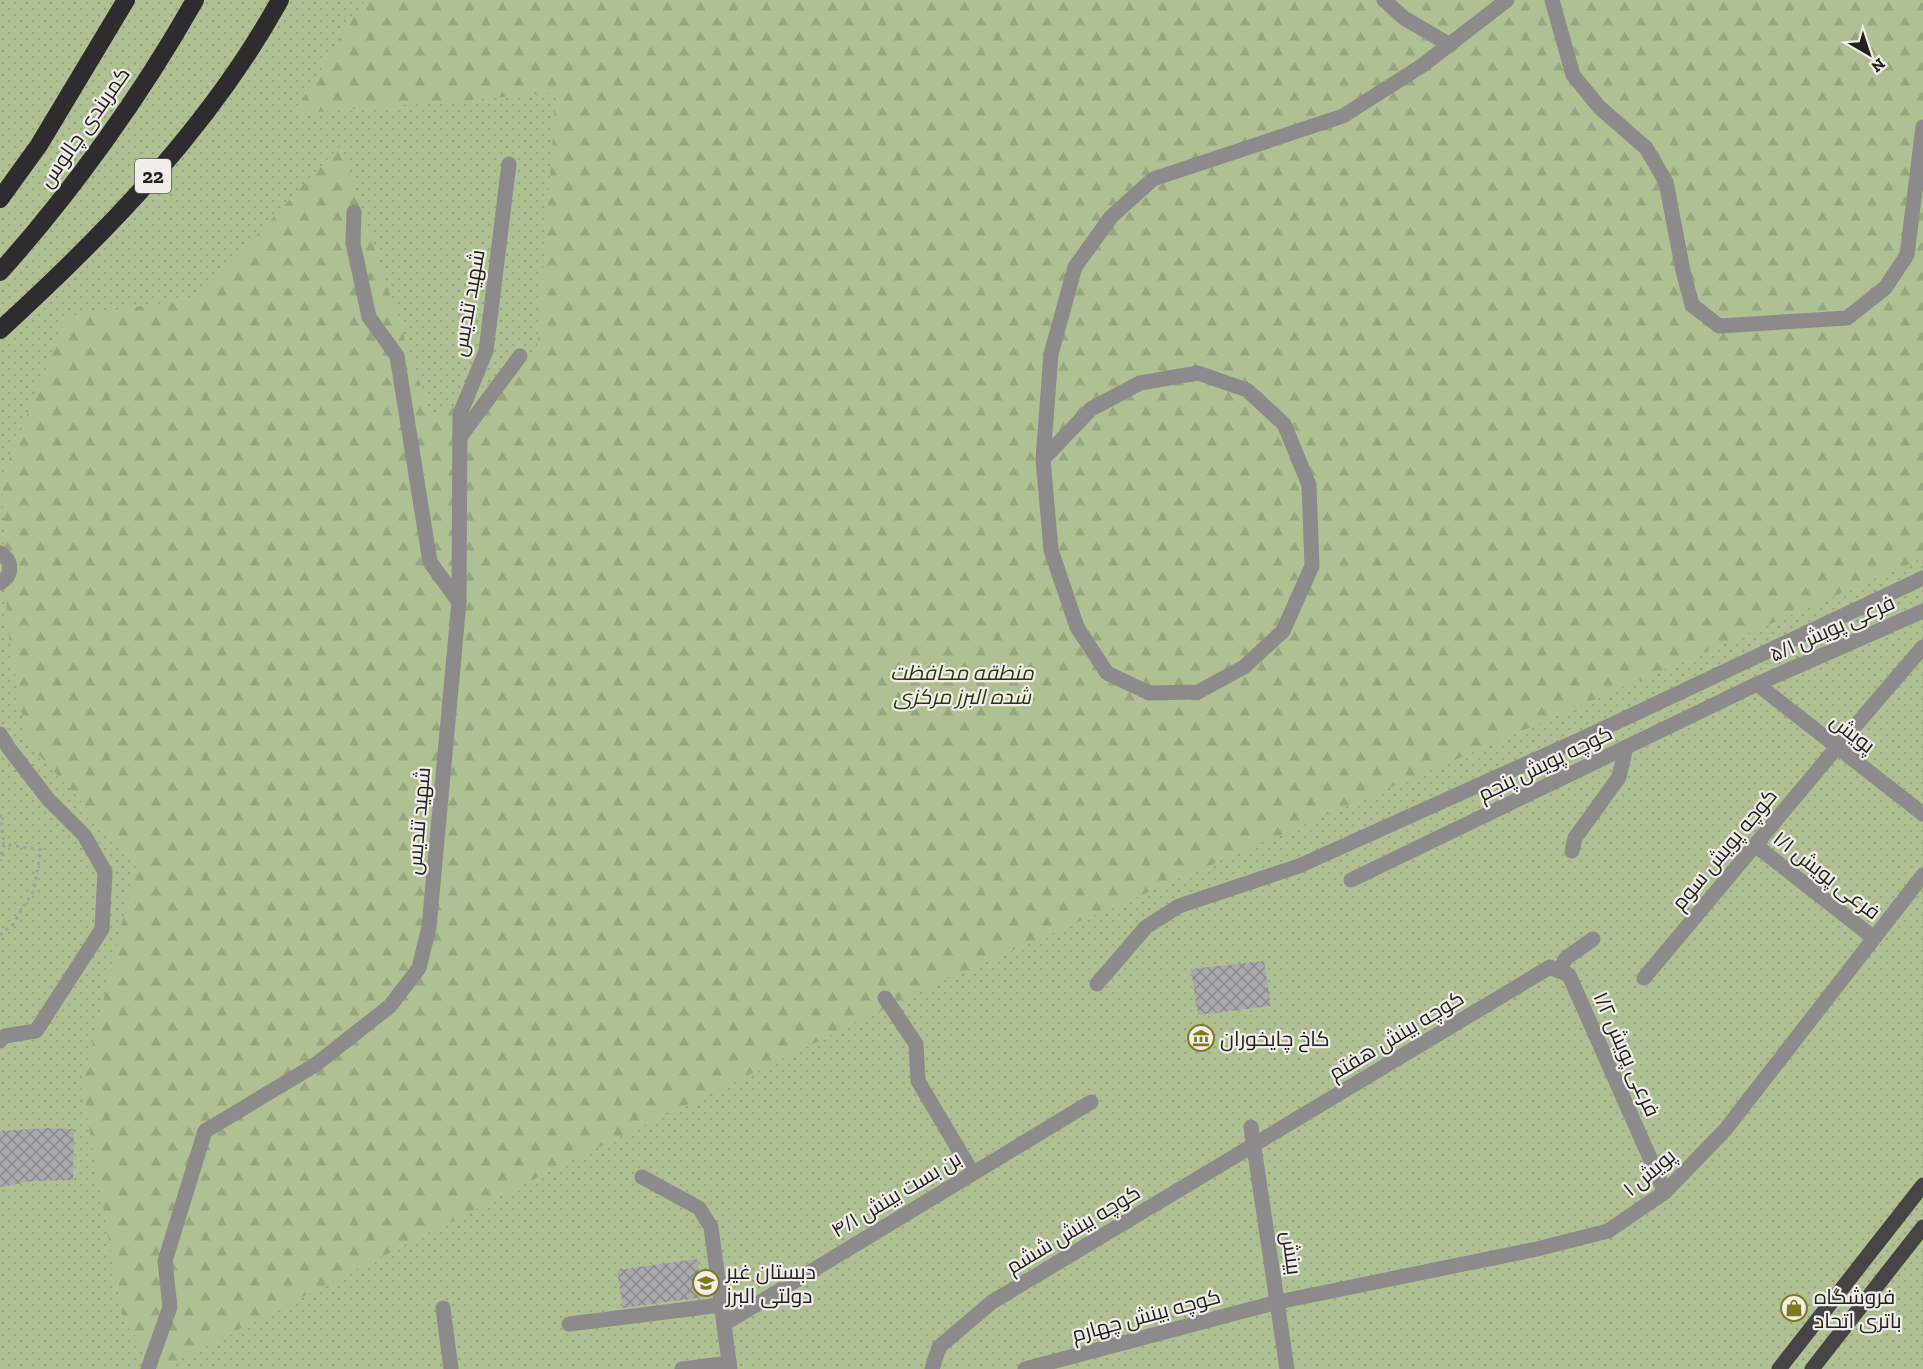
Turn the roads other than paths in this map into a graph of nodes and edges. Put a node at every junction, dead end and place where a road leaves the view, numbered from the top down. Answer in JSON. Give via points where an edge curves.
{"nodes":[{"id":1,"x":126,"y":0,"type":"edge"},
{"id":2,"x":195,"y":0,"type":"edge"},
{"id":3,"x":280,"y":0,"type":"edge"},
{"id":4,"x":1384,"y":0,"type":"edge"},
{"id":5,"x":1507,"y":0,"type":"edge"},
{"id":6,"x":1552,"y":0,"type":"edge"},
{"id":7,"x":1449,"y":45,"type":"junction"},
{"id":8,"x":1923,"y":127,"type":"edge"},
{"id":9,"x":509,"y":164,"type":"dead end"},
{"id":10,"x":0,"y":199,"type":"edge"},
{"id":11,"x":354,"y":212,"type":"dead end"},
{"id":12,"x":0,"y":272,"type":"edge"},
{"id":13,"x":0,"y":330,"type":"edge"},
{"id":14,"x":520,"y":356,"type":"dead end"},
{"id":15,"x":460,"y":437,"type":"junction"},
{"id":16,"x":1043,"y":459,"type":"junction"},
{"id":17,"x":0,"y":553,"type":"edge"},
{"id":18,"x":1923,"y":578,"type":"edge"},
{"id":19,"x":0,"y":583,"type":"edge"},
{"id":20,"x":459,"y":602,"type":"junction"},
{"id":21,"x":1923,"y":611,"type":"edge"},
{"id":22,"x":1923,"y":647,"type":"edge"},
{"id":23,"x":1757,"y":684,"type":"junction"},
{"id":24,"x":0,"y":734,"type":"edge"},
{"id":25,"x":1626,"y":747,"type":"junction"},
{"id":26,"x":1837,"y":747,"type":"junction"},
{"id":27,"x":1923,"y":814,"type":"edge"},
{"id":28,"x":1755,"y":845,"type":"junction"},
{"id":29,"x":1572,"y":851,"type":"dead end"},
{"id":30,"x":1923,"y":875,"type":"edge"},
{"id":31,"x":1351,"y":880,"type":"dead end"},
{"id":32,"x":1874,"y":938,"type":"junction"},
{"id":33,"x":1593,"y":939,"type":"dead end"},
{"id":34,"x":1559,"y":971,"type":"junction"},
{"id":35,"x":1644,"y":978,"type":"dead end"},
{"id":36,"x":1097,"y":984,"type":"dead end"},
{"id":37,"x":885,"y":998,"type":"dead end"},
{"id":38,"x":0,"y":1041,"type":"edge"},
{"id":39,"x":1091,"y":1102,"type":"dead end"},
{"id":40,"x":1251,"y":1127,"type":"dead end"},
{"id":41,"x":1254,"y":1144,"type":"junction"},
{"id":42,"x":972,"y":1172,"type":"junction"},
{"id":43,"x":642,"y":1177,"type":"dead end"},
{"id":44,"x":1923,"y":1185,"type":"edge"},
{"id":45,"x":1665,"y":1192,"type":"junction"},
{"id":46,"x":1923,"y":1227,"type":"edge"},
{"id":47,"x":1278,"y":1302,"type":"junction"},
{"id":48,"x":721,"y":1305,"type":"junction"},
{"id":49,"x":443,"y":1308,"type":"dead end"},
{"id":50,"x":569,"y":1324,"type":"dead end"},
{"id":51,"x":724,"y":1324,"type":"junction"},
{"id":52,"x":730,"y":1366,"type":"edge"},
{"id":53,"x":147,"y":1369,"type":"edge"},
{"id":54,"x":451,"y":1369,"type":"edge"},
{"id":55,"x":682,"y":1369,"type":"edge"},
{"id":56,"x":932,"y":1369,"type":"edge"},
{"id":57,"x":1025,"y":1369,"type":"edge"},
{"id":58,"x":1287,"y":1369,"type":"edge"},
{"id":59,"x":1779,"y":1369,"type":"edge"},
{"id":60,"x":1812,"y":1369,"type":"edge"}],
"edges":[{"from":1,"to":10,"type":"highway","via":[[39,145]]},
{"from":2,"to":12,"type":"highway","name":"کمربندی چالوس","via":[[114,127],[44,221]]},
{"from":3,"to":13,"type":"highway","number":"22","via":[[243,62],[190,133],[132,201]]},
{"from":4,"to":7,"type":"street","via":[[1404,18]]},
{"from":5,"to":7,"type":"street"},
{"from":6,"to":8,"type":"street","via":[[1573,75],[1599,107],[1646,148],[1666,182],[1692,305],[1719,326],[1847,318],[1885,288],[1907,255]]},
{"from":7,"to":16,"type":"street","via":[[1344,116],[1153,179],[1111,216],[1075,267],[1050,354]]},
{"from":9,"to":15,"type":"street","name":"شهید تندیس","via":[[486,351],[460,414]]},
{"from":11,"to":20,"type":"street","via":[[353,243],[369,316],[397,356],[430,562]]},
{"from":14,"to":15,"type":"street"},
{"from":15,"to":20,"type":"street","name":"شهید تندیس"},
{"from":16,"to":16,"type":"street","via":[[1051,550],[1077,627],[1107,673],[1149,693],[1198,692],[1244,667],[1282,631],[1311,566],[1309,485],[1284,424],[1247,390],[1198,373],[1140,383],[1090,409]]},
{"from":17,"to":19,"type":"street","via":[[8,560],[10,569]]},
{"from":18,"to":36,"type":"street","via":[[1299,866],[1179,906],[1146,927]]},
{"from":20,"to":53,"type":"street","name":"شهید تندیس","via":[[429,927],[419,968],[390,1006],[315,1065],[205,1131],[165,1261],[170,1307]]},
{"from":21,"to":23,"type":"street","name":"فرعی پویش ۵/۱"},
{"from":22,"to":26,"type":"street","name":"کوچه پویش سوم"},
{"from":23,"to":25,"type":"street","name":"کوچه پویش پنجم"},
{"from":23,"to":26,"type":"street","name":"پویش"},
{"from":24,"to":38,"type":"street","via":[[48,799],[84,835],[105,872],[102,930],[36,1031],[5,1036]]},
{"from":25,"to":29,"type":"street","via":[[1619,777],[1575,837]]},
{"from":25,"to":31,"type":"street","name":"کوچه پویش پنجم"},
{"from":26,"to":27,"type":"street","name":"پویش"},
{"from":26,"to":28,"type":"street","name":"کوچه پویش سوم"},
{"from":28,"to":32,"type":"street","name":"فرعی پویش ۱/۱"},
{"from":28,"to":35,"type":"street","name":"کوچه پویش سوم"},
{"from":30,"to":32,"type":"street","name":"پویش ۱"},
{"from":32,"to":45,"type":"street","name":"پویش ۱","via":[[1725,1130]]},
{"from":33,"to":34,"type":"street","via":[[1566,958]]},
{"from":34,"to":41,"type":"street","name":"کوچه بینش هفتم","via":[[1551,967]]},
{"from":34,"to":45,"type":"street","name":"فرعی پویش ۱/۲","via":[[1569,975]]},
{"from":37,"to":42,"type":"street","via":[[916,1044],[918,1081]]},
{"from":39,"to":42,"type":"street","name":"بن بست بینش ۴/۱"},
{"from":40,"to":41,"type":"street","name":"بینش"},
{"from":41,"to":47,"type":"street","name":"بینش"},
{"from":41,"to":56,"type":"street","name":"کوچه بینش ششم","via":[[992,1302],[939,1347]]},
{"from":42,"to":51,"type":"street","name":"بن بست بینش ۴/۱"},
{"from":43,"to":48,"type":"street","via":[[699,1208],[711,1227]]},
{"from":44,"to":59,"type":"main road"},
{"from":45,"to":47,"type":"street","name":"پویش ۱","via":[[1608,1231]]},
{"from":46,"to":60,"type":"main road"},
{"from":47,"to":57,"type":"street","name":"کوچه بینش چهارم"},
{"from":47,"to":58,"type":"street","name":"بینش"},
{"from":48,"to":50,"type":"street"},
{"from":48,"to":51,"type":"street"},
{"from":49,"to":54,"type":"street"},
{"from":51,"to":52,"type":"street"},
{"from":52,"to":55,"type":"street"}]}
